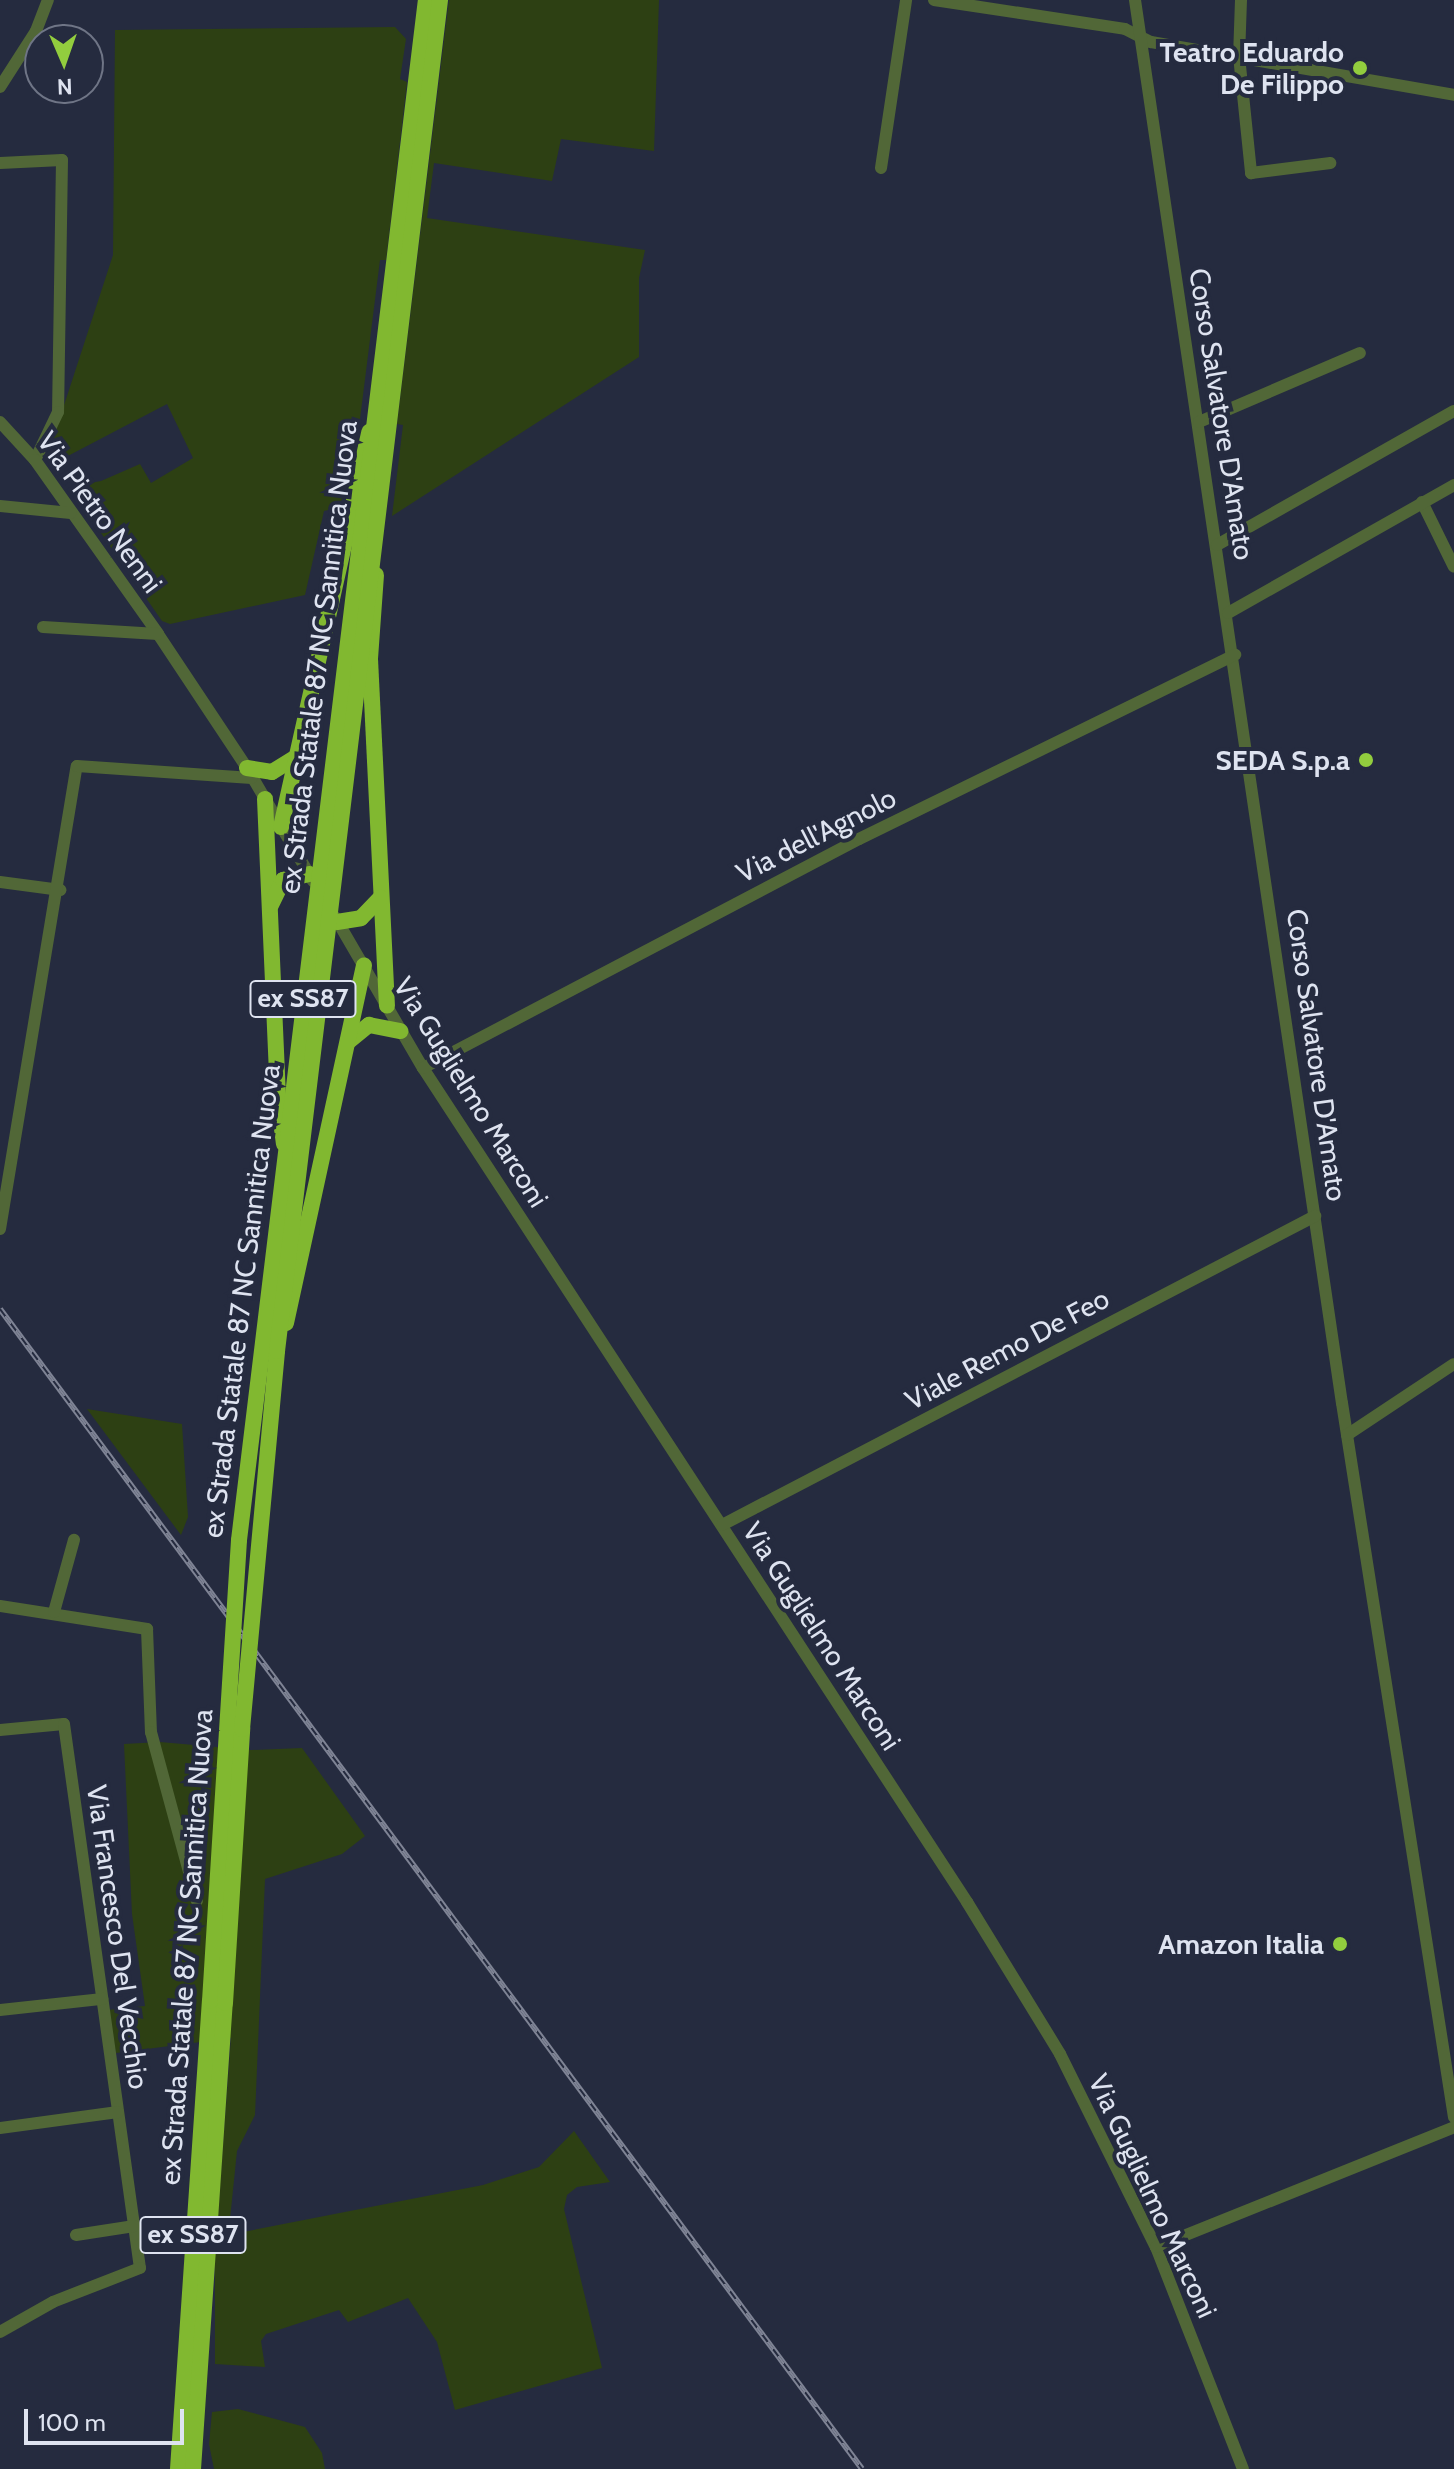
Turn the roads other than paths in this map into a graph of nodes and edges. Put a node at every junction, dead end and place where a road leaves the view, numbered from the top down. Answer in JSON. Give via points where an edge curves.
{"nodes":[{"id":1,"x":48,"y":0,"type":"edge"},
{"id":2,"x":426,"y":0,"type":"edge"},
{"id":3,"x":440,"y":0,"type":"edge"},
{"id":4,"x":906,"y":0,"type":"edge"},
{"id":5,"x":934,"y":0,"type":"edge"},
{"id":6,"x":1135,"y":0,"type":"edge"},
{"id":7,"x":1241,"y":0,"type":"edge"},
{"id":8,"x":1139,"y":32,"type":"junction"},
{"id":9,"x":1239,"y":56,"type":"junction"},
{"id":10,"x":0,"y":87,"type":"edge"},
{"id":11,"x":1454,"y":95,"type":"edge"},
{"id":12,"x":0,"y":163,"type":"edge"},
{"id":13,"x":1330,"y":163,"type":"dead end"},
{"id":14,"x":881,"y":168,"type":"dead end"},
{"id":15,"x":1360,"y":353,"type":"dead end"},
{"id":16,"x":1454,"y":411,"type":"edge"},
{"id":17,"x":0,"y":422,"type":"edge"},
{"id":18,"x":371,"y":422,"type":"junction"},
{"id":19,"x":1199,"y":422,"type":"junction"},
{"id":20,"x":35,"y":460,"type":"junction"},
{"id":21,"x":1454,"y":485,"type":"edge"},
{"id":22,"x":1422,"y":502,"type":"junction"},
{"id":23,"x":0,"y":506,"type":"edge"},
{"id":24,"x":71,"y":513,"type":"junction"},
{"id":25,"x":374,"y":525,"type":"junction"},
{"id":26,"x":1217,"y":545,"type":"junction"},
{"id":27,"x":1454,"y":567,"type":"edge"},
{"id":28,"x":1228,"y":613,"type":"junction"},
{"id":29,"x":43,"y":627,"type":"dead end"},
{"id":30,"x":158,"y":634,"type":"junction"},
{"id":31,"x":1235,"y":655,"type":"junction"},
{"id":32,"x":296,"y":757,"type":"junction"},
{"id":33,"x":250,"y":773,"type":"junction"},
{"id":34,"x":265,"y":799,"type":"junction"},
{"id":35,"x":281,"y":827,"type":"junction"},
{"id":36,"x":305,"y":868,"type":"junction"},
{"id":37,"x":0,"y":882,"type":"edge"},
{"id":38,"x":60,"y":890,"type":"junction"},
{"id":39,"x":380,"y":898,"type":"junction"},
{"id":40,"x":269,"y":912,"type":"junction"},
{"id":41,"x":337,"y":922,"type":"junction"},
{"id":42,"x":364,"y":965,"type":"junction"},
{"id":43,"x":387,"y":1006,"type":"junction"},
{"id":44,"x":400,"y":1031,"type":"junction"},
{"id":45,"x":345,"y":1050,"type":"junction"},
{"id":46,"x":423,"y":1068,"type":"junction"},
{"id":47,"x":285,"y":1145,"type":"junction"},
{"id":48,"x":1315,"y":1216,"type":"junction"},
{"id":49,"x":0,"y":1229,"type":"edge"},
{"id":50,"x":276,"y":1359,"type":"junction"},
{"id":51,"x":1454,"y":1364,"type":"edge"},
{"id":52,"x":1347,"y":1435,"type":"junction"},
{"id":53,"x":722,"y":1525,"type":"junction"},
{"id":54,"x":74,"y":1540,"type":"dead end"},
{"id":55,"x":0,"y":1606,"type":"edge"},
{"id":56,"x":54,"y":1612,"type":"junction"},
{"id":57,"x":0,"y":1730,"type":"edge"},
{"id":58,"x":197,"y":1901,"type":"dead end"},
{"id":59,"x":102,"y":1999,"type":"junction"},
{"id":60,"x":218,"y":2002,"type":"junction"},
{"id":61,"x":0,"y":2010,"type":"edge"},
{"id":62,"x":118,"y":2112,"type":"junction"},
{"id":63,"x":1454,"y":2117,"type":"edge"},
{"id":64,"x":1454,"y":2127,"type":"edge"},
{"id":65,"x":0,"y":2128,"type":"edge"},
{"id":66,"x":134,"y":2226,"type":"junction"},
{"id":67,"x":76,"y":2235,"type":"dead end"},
{"id":68,"x":1156,"y":2247,"type":"junction"},
{"id":69,"x":0,"y":2332,"type":"edge"},
{"id":70,"x":178,"y":2469,"type":"edge"},
{"id":71,"x":193,"y":2469,"type":"edge"},
{"id":72,"x":1243,"y":2469,"type":"edge"}],
"edges":[{"from":1,"to":10,"type":"street","via":[[36,31]]},
{"from":2,"to":18,"type":"highway","name":"ex Strada Statale 87 NC Sannitica Nuova","number":"ex SS87","bridge":true},
{"from":3,"to":25,"type":"highway","name":"ex Strada Statale 87 NC Sannitica Nuova","number":"ex SS87","bridge":true},
{"from":4,"to":14,"type":"street"},
{"from":5,"to":8,"type":"street"},
{"from":6,"to":8,"type":"street","name":"Corso Salvatore D'Amato"},
{"from":7,"to":9,"type":"street"},
{"from":8,"to":9,"type":"street","via":[[1151,42]]},
{"from":8,"to":19,"type":"street","name":"Corso Salvatore D'Amato"},
{"from":9,"to":11,"type":"street"},
{"from":9,"to":13,"type":"street","via":[[1251,173]]},
{"from":12,"to":20,"type":"street","via":[[62,160],[58,412]]},
{"from":15,"to":19,"type":"street"},
{"from":16,"to":26,"type":"street"},
{"from":17,"to":20,"type":"street","name":"Via Pietro Nenni"},
{"from":18,"to":32,"type":"highway","bridge":true},
{"from":18,"to":47,"type":"highway","name":"ex Strada Statale 87 NC Sannitica Nuova","number":"ex SS87","bridge":true},
{"from":19,"to":26,"type":"street","name":"Corso Salvatore D'Amato"},
{"from":20,"to":24,"type":"street","name":"Via Pietro Nenni"},
{"from":21,"to":22,"type":"street"},
{"from":22,"to":27,"type":"street"},
{"from":22,"to":28,"type":"street"},
{"from":23,"to":24,"type":"street"},
{"from":24,"to":30,"type":"street","name":"Via Pietro Nenni"},
{"from":25,"to":39,"type":"highway","bridge":true,"via":[[376,597],[370,659]]},
{"from":25,"to":50,"type":"highway","name":"ex Strada Statale 87 NC Sannitica Nuova","number":"ex SS87","bridge":true},
{"from":26,"to":28,"type":"street","name":"Corso Salvatore D'Amato"},
{"from":28,"to":31,"type":"street","name":"Corso Salvatore D'Amato"},
{"from":29,"to":30,"type":"street","name":"Via Pietro Nenni"},
{"from":30,"to":33,"type":"street","name":"Via Pietro Nenni"},
{"from":31,"to":46,"type":"street","name":"Via dell'Agnolo","via":[[859,839]]},
{"from":31,"to":48,"type":"street","name":"Corso Salvatore D'Amato"},
{"from":32,"to":33,"type":"highway","via":[[272,772]]},
{"from":32,"to":35,"type":"highway"},
{"from":33,"to":34,"type":"street","name":"Via Pietro Nenni"},
{"from":33,"to":38,"type":"street","via":[[77,766]]},
{"from":34,"to":35,"type":"street","name":"Via Pietro Nenni"},
{"from":34,"to":40,"type":"highway"},
{"from":35,"to":36,"type":"street","name":"Via Pietro Nenni"},
{"from":36,"to":40,"type":"highway","via":[[283,880]]},
{"from":36,"to":41,"type":"street","name":"Via Guglielmo Marconi"},
{"from":37,"to":38,"type":"street"},
{"from":38,"to":49,"type":"street"},
{"from":39,"to":41,"type":"highway","via":[[361,918]]},
{"from":39,"to":43,"type":"highway"},
{"from":40,"to":47,"type":"highway","bridge":true},
{"from":41,"to":42,"type":"street","name":"Via Guglielmo Marconi"},
{"from":42,"to":43,"type":"street","name":"Via Guglielmo Marconi"},
{"from":42,"to":45,"type":"highway"},
{"from":43,"to":44,"type":"street","name":"Via Guglielmo Marconi"},
{"from":44,"to":45,"type":"highway","via":[[382,1025],[361,1027]]},
{"from":44,"to":46,"type":"street","name":"Via Guglielmo Marconi"},
{"from":45,"to":50,"type":"highway","bridge":true},
{"from":46,"to":53,"type":"street","name":"Via Guglielmo Marconi"},
{"from":47,"to":60,"type":"highway","name":"ex Strada Statale 87 NC Sannitica Nuova","number":"ex SS87","bridge":true,"via":[[239,1540]]},
{"from":48,"to":52,"type":"street","name":"Corso Salvatore D'Amato"},
{"from":48,"to":53,"type":"street","name":"Viale Remo De Feo"},
{"from":50,"to":60,"type":"highway","name":"ex Strada Statale 87 NC Sannitica Nuova","number":"ex SS87","bridge":true},
{"from":51,"to":52,"type":"street"},
{"from":52,"to":63,"type":"street","name":"Corso Salvatore D'Amato"},
{"from":53,"to":68,"type":"street","name":"Via Guglielmo Marconi","via":[[1052,2041]]},
{"from":54,"to":56,"type":"street"},
{"from":55,"to":56,"type":"street"},
{"from":56,"to":58,"type":"street","via":[[147,1629],[151,1732]]},
{"from":57,"to":59,"type":"street","name":"Via Francesco Del Vecchio","via":[[64,1724]]},
{"from":59,"to":61,"type":"street"},
{"from":59,"to":62,"type":"street","name":"Via Francesco Del Vecchio"},
{"from":60,"to":70,"type":"highway","name":"ex Strada Statale 87 NC Sannitica Nuova","number":"ex SS87"},
{"from":60,"to":71,"type":"highway","name":"ex Strada Statale 87 NC Sannitica Nuova"},
{"from":62,"to":65,"type":"street"},
{"from":62,"to":66,"type":"street","name":"Via Francesco Del Vecchio"},
{"from":64,"to":68,"type":"street"},
{"from":66,"to":67,"type":"street"},
{"from":66,"to":69,"type":"street","name":"Via Francesco Del Vecchio","via":[[140,2268],[53,2302]]},
{"from":68,"to":72,"type":"street","name":"Via Guglielmo Marconi"}]}
